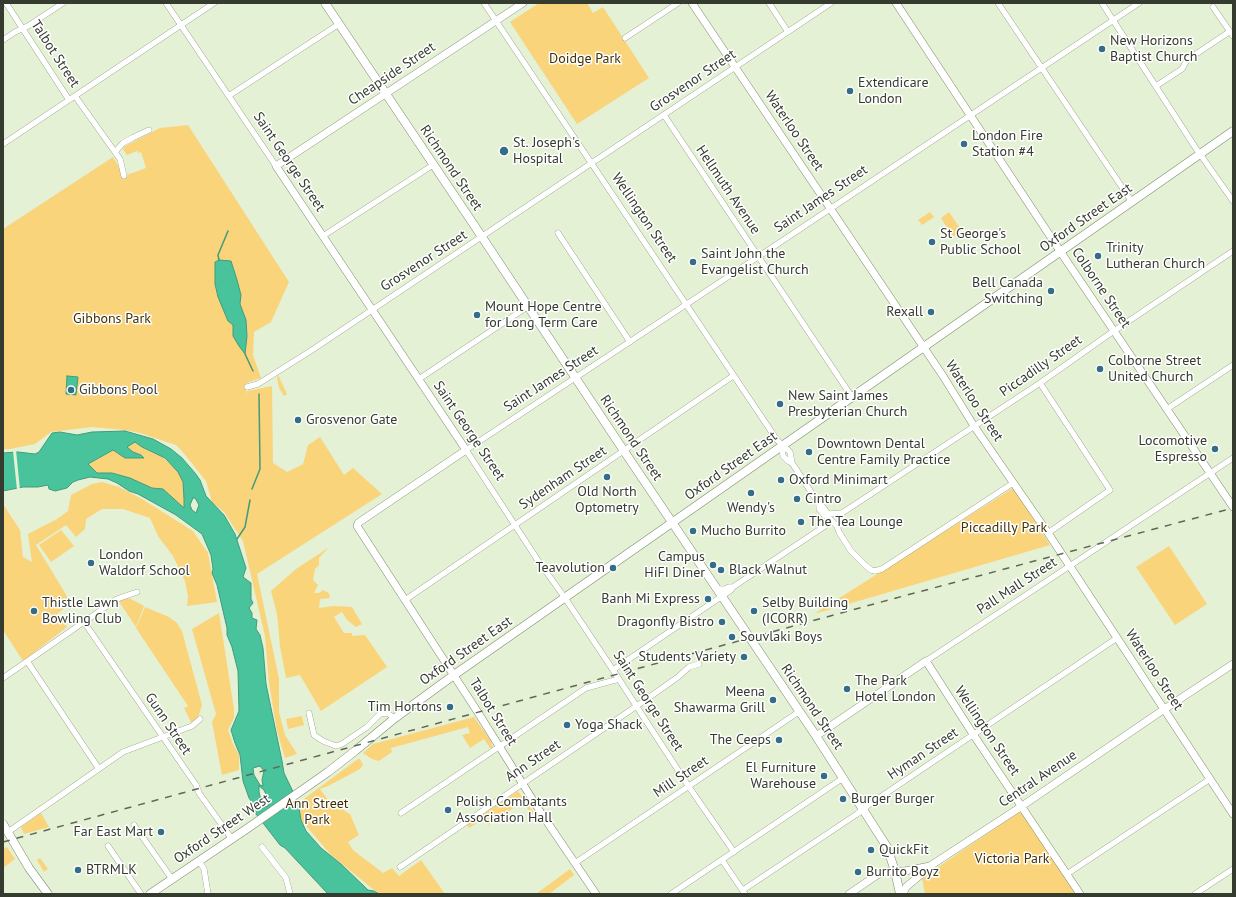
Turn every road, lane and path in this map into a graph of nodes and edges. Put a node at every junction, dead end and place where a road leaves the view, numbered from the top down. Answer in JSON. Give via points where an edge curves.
{"nodes":[{"id":1,"x":6,"y":3,"type":"edge"},
{"id":2,"x":63,"y":3,"type":"edge"},
{"id":3,"x":166,"y":3,"type":"edge"},
{"id":4,"x":214,"y":3,"type":"edge"},
{"id":5,"x":325,"y":3,"type":"edge"},
{"id":6,"x":484,"y":3,"type":"edge"},
{"id":7,"x":523,"y":3,"type":"edge"},
{"id":8,"x":678,"y":3,"type":"edge"},
{"id":9,"x":692,"y":3,"type":"edge"},
{"id":10,"x":769,"y":3,"type":"edge"},
{"id":11,"x":831,"y":3,"type":"edge"},
{"id":12,"x":896,"y":3,"type":"edge"},
{"id":13,"x":998,"y":3,"type":"edge"},
{"id":14,"x":1102,"y":3,"type":"edge"},
{"id":15,"x":1139,"y":3,"type":"edge"},
{"id":16,"x":1213,"y":7,"type":"dead end"},
{"id":17,"x":1114,"y":20,"type":"junction"},
{"id":18,"x":496,"y":21,"type":"junction"},
{"id":19,"x":339,"y":24,"type":"junction"},
{"id":20,"x":181,"y":25,"type":"junction"},
{"id":21,"x":23,"y":28,"type":"junction"},
{"id":22,"x":788,"y":32,"type":"junction"},
{"id":23,"x":1231,"y":34,"type":"edge"},
{"id":24,"x":625,"y":38,"type":"dead end"},
{"id":25,"x":3,"y":40,"type":"edge"},
{"id":26,"x":735,"y":67,"type":"junction"},
{"id":27,"x":1042,"y":68,"type":"junction"},
{"id":28,"x":1156,"y":86,"type":"junction"},
{"id":29,"x":386,"y":94,"type":"junction"},
{"id":30,"x":75,"y":96,"type":"junction"},
{"id":31,"x":230,"y":96,"type":"junction"},
{"id":32,"x":69,"y":100,"type":"junction"},
{"id":33,"x":664,"y":115,"type":"junction"},
{"id":34,"x":970,"y":116,"type":"junction"},
{"id":35,"x":149,"y":130,"type":"dead end"},
{"id":36,"x":1233,"y":132,"type":"edge"},
{"id":37,"x":3,"y":144,"type":"edge"},
{"id":38,"x":115,"y":152,"type":"junction"},
{"id":39,"x":1201,"y":154,"type":"junction"},
{"id":40,"x":591,"y":162,"type":"junction"},
{"id":41,"x":276,"y":166,"type":"junction"},
{"id":42,"x":433,"y":166,"type":"junction"},
{"id":43,"x":124,"y":176,"type":"dead end"},
{"id":44,"x":1233,"y":201,"type":"edge"},
{"id":45,"x":1132,"y":202,"type":"junction"},
{"id":46,"x":830,"y":208,"type":"junction"},
{"id":47,"x":558,"y":233,"type":"dead end"},
{"id":48,"x":323,"y":236,"type":"junction"},
{"id":49,"x":482,"y":237,"type":"junction"},
{"id":50,"x":1061,"y":252,"type":"junction"},
{"id":51,"x":1233,"y":252,"type":"edge"},
{"id":52,"x":758,"y":258,"type":"junction"},
{"id":53,"x":687,"y":305,"type":"junction"},
{"id":54,"x":527,"y":307,"type":"junction"},
{"id":55,"x":372,"y":309,"type":"junction"},
{"id":56,"x":1114,"y":331,"type":"junction"},
{"id":57,"x":630,"y":342,"type":"junction"},
{"id":58,"x":923,"y":348,"type":"junction"},
{"id":59,"x":1233,"y":365,"type":"edge"},
{"id":60,"x":733,"y":376,"type":"junction"},
{"id":61,"x":419,"y":379,"type":"junction"},
{"id":62,"x":575,"y":379,"type":"junction"},
{"id":63,"x":1040,"y":383,"type":"junction"},
{"id":64,"x":247,"y":387,"type":"dead end"},
{"id":65,"x":852,"y":397,"type":"junction"},
{"id":66,"x":1168,"y":409,"type":"junction"},
{"id":67,"x":974,"y":426,"type":"junction"},
{"id":68,"x":782,"y":446,"type":"junction"},
{"id":69,"x":466,"y":450,"type":"junction"},
{"id":70,"x":624,"y":451,"type":"junction"},
{"id":71,"x":1233,"y":458,"type":"edge"},
{"id":72,"x":1210,"y":473,"type":"junction"},
{"id":73,"x":1013,"y":483,"type":"junction"},
{"id":74,"x":1233,"y":507,"type":"edge"},
{"id":75,"x":842,"y":513,"type":"junction"},
{"id":76,"x":831,"y":520,"type":"junction"},
{"id":77,"x":358,"y":523,"type":"joint"},
{"id":78,"x":672,"y":523,"type":"junction"},
{"id":79,"x":515,"y":525,"type":"junction"},
{"id":80,"x":1048,"y":533,"type":"junction"},
{"id":81,"x":1069,"y":568,"type":"junction"},
{"id":82,"x":734,"y":587,"type":"junction"},
{"id":83,"x":717,"y":589,"type":"junction"},
{"id":84,"x":137,"y":592,"type":"dead end"},
{"id":85,"x":722,"y":596,"type":"junction"},
{"id":86,"x":565,"y":598,"type":"junction"},
{"id":87,"x":406,"y":600,"type":"junction"},
{"id":88,"x":84,"y":622,"type":"junction"},
{"id":89,"x":1117,"y":638,"type":"junction"},
{"id":90,"x":27,"y":661,"type":"junction"},
{"id":91,"x":926,"y":661,"type":"junction"},
{"id":92,"x":699,"y":664,"type":"dead end"},
{"id":93,"x":1233,"y":664,"type":"edge"},
{"id":94,"x":613,"y":670,"type":"junction"},
{"id":95,"x":454,"y":675,"type":"junction"},
{"id":96,"x":3,"y":678,"type":"edge"},
{"id":97,"x":619,"y":679,"type":"junction"},
{"id":98,"x":636,"y":706,"type":"junction"},
{"id":99,"x":1163,"y":710,"type":"junction"},
{"id":100,"x":800,"y":711,"type":"junction"},
{"id":101,"x":309,"y":713,"type":"dead end"},
{"id":102,"x":395,"y":718,"type":"junction"},
{"id":103,"x":200,"y":719,"type":"dead end"},
{"id":104,"x":973,"y":734,"type":"junction"},
{"id":105,"x":162,"y":736,"type":"junction"},
{"id":106,"x":816,"y":736,"type":"junction"},
{"id":107,"x":499,"y":747,"type":"junction"},
{"id":108,"x":99,"y":769,"type":"junction"},
{"id":109,"x":328,"y":772,"type":"joint"},
{"id":110,"x":843,"y":778,"type":"junction"},
{"id":111,"x":1210,"y":779,"type":"junction"},
{"id":112,"x":522,"y":782,"type":"junction"},
{"id":113,"x":689,"y":787,"type":"junction"},
{"id":114,"x":1022,"y":806,"type":"junction"},
{"id":115,"x":862,"y":809,"type":"junction"},
{"id":116,"x":401,"y":813,"type":"dead end"},
{"id":117,"x":1233,"y":814,"type":"edge"},
{"id":118,"x":3,"y":824,"type":"edge"},
{"id":119,"x":134,"y":825,"type":"dead end"},
{"id":120,"x":8,"y":832,"type":"junction"},
{"id":121,"x":232,"y":839,"type":"junction"},
{"id":122,"x":108,"y":846,"type":"dead end"},
{"id":123,"x":262,"y":847,"type":"dead end"},
{"id":124,"x":734,"y":852,"type":"junction"},
{"id":125,"x":722,"y":860,"type":"junction"},
{"id":126,"x":199,"y":861,"type":"junction"},
{"id":127,"x":575,"y":863,"type":"junction"},
{"id":128,"x":930,"y":866,"type":"junction"},
{"id":129,"x":400,"y":867,"type":"dead end"},
{"id":130,"x":1233,"y":869,"type":"edge"},
{"id":131,"x":895,"y":872,"type":"junction"},
{"id":132,"x":1067,"y":874,"type":"junction"},
{"id":133,"x":172,"y":879,"type":"junction"},
{"id":134,"x":744,"y":892,"type":"edge"},
{"id":135,"x":48,"y":894,"type":"edge"},
{"id":136,"x":141,"y":894,"type":"edge"},
{"id":137,"x":150,"y":894,"type":"edge"},
{"id":138,"x":208,"y":894,"type":"edge"},
{"id":139,"x":290,"y":894,"type":"edge"},
{"id":140,"x":596,"y":894,"type":"edge"},
{"id":141,"x":671,"y":894,"type":"edge"},
{"id":142,"x":849,"y":894,"type":"edge"},
{"id":143,"x":901,"y":894,"type":"edge"},
{"id":144,"x":1080,"y":894,"type":"edge"},
{"id":145,"x":1195,"y":894,"type":"edge"}],
"edges":[{"from":1,"to":21,"type":"street","name":"Talbot Street"},
{"from":2,"to":21,"type":"street"},
{"from":3,"to":20,"type":"street","name":"Saint George Street"},
{"from":4,"to":20,"type":"street"},
{"from":5,"to":19,"type":"main road","name":"Richmond Street"},
{"from":6,"to":18,"type":"street","name":"Wellington Street"},
{"from":7,"to":18,"type":"street","name":"Cheapside Street"},
{"from":8,"to":24,"type":"street"},
{"from":9,"to":26,"type":"street","name":"Waterloo Street"},
{"from":10,"to":22,"type":"street"},
{"from":11,"to":22,"type":"street","name":"Grosvenor Street"},
{"from":12,"to":34,"type":"street","name":"Colborne Street"},
{"from":13,"to":27,"type":"street"},
{"from":14,"to":17,"type":"street"},
{"from":15,"to":17,"type":"street","name":"Saint James Street"},
{"from":16,"to":23,"type":"street"},
{"from":17,"to":27,"type":"street","name":"Saint James Street"},
{"from":17,"to":28,"type":"street"},
{"from":18,"to":29,"type":"street","name":"Cheapside Street"},
{"from":18,"to":40,"type":"street","name":"Wellington Street"},
{"from":19,"to":29,"type":"main road","name":"Richmond Street"},
{"from":19,"to":31,"type":"street"},
{"from":20,"to":30,"type":"street"},
{"from":20,"to":31,"type":"street","name":"Saint George Street"},
{"from":21,"to":25,"type":"street"},
{"from":21,"to":32,"type":"street","name":"Talbot Street"},
{"from":22,"to":26,"type":"street","name":"Grosvenor Street"},
{"from":23,"to":28,"type":"street","via":[[1188,60],[1182,69]]},
{"from":26,"to":33,"type":"street","name":"Grosvenor Street"},
{"from":26,"to":46,"type":"street","name":"Waterloo Street"},
{"from":27,"to":34,"type":"street","name":"Saint James Street"},
{"from":27,"to":45,"type":"street"},
{"from":28,"to":39,"type":"street"},
{"from":29,"to":41,"type":"street","name":"Cheapside Street"},
{"from":29,"to":42,"type":"main road","name":"Richmond Street"},
{"from":30,"to":32,"type":"street"},
{"from":30,"to":38,"type":"street"},
{"from":31,"to":41,"type":"street","name":"Saint George Street"},
{"from":32,"to":37,"type":"street"},
{"from":33,"to":40,"type":"street","name":"Grosvenor Street"},
{"from":33,"to":52,"type":"street","name":"Hellmuth Avenue"},
{"from":34,"to":46,"type":"street","name":"Saint James Street"},
{"from":34,"to":50,"type":"street","name":"Colborne Street"},
{"from":35,"to":38,"type":"street","via":[[123,143]]},
{"from":36,"to":39,"type":"main road","name":"Oxford Street East"},
{"from":38,"to":43,"type":"street","via":[[121,162]]},
{"from":39,"to":44,"type":"street"},
{"from":39,"to":45,"type":"main road","name":"Oxford Street East"},
{"from":40,"to":49,"type":"street","name":"Grosvenor Street"},
{"from":40,"to":53,"type":"street","name":"Wellington Street"},
{"from":41,"to":48,"type":"street","name":"Saint George Street"},
{"from":42,"to":48,"type":"street"},
{"from":42,"to":49,"type":"main road","name":"Richmond Street"},
{"from":45,"to":50,"type":"main road","name":"Oxford Street East"},
{"from":46,"to":52,"type":"street","name":"Saint James Street"},
{"from":46,"to":58,"type":"street","name":"Waterloo Street"},
{"from":47,"to":57,"type":"street"},
{"from":48,"to":55,"type":"street","name":"Saint George Street"},
{"from":49,"to":54,"type":"main road","name":"Richmond Street"},
{"from":49,"to":55,"type":"street","name":"Grosvenor Street"},
{"from":50,"to":56,"type":"street","name":"Colborne Street"},
{"from":50,"to":58,"type":"main road","name":"Oxford Street East"},
{"from":51,"to":56,"type":"street","name":"Piccadilly Street"},
{"from":52,"to":53,"type":"street","name":"Saint James Street"},
{"from":52,"to":65,"type":"street","name":"Hellmuth Avenue"},
{"from":53,"to":57,"type":"street","name":"Saint James Street"},
{"from":53,"to":60,"type":"street","name":"Wellington Street"},
{"from":54,"to":61,"type":"street"},
{"from":54,"to":62,"type":"main road","name":"Richmond Street"},
{"from":55,"to":61,"type":"street","name":"Saint George Street"},
{"from":55,"to":64,"type":"street","name":"Grosvenor Street","via":[[258,384]]},
{"from":56,"to":63,"type":"street","name":"Piccadilly Street"},
{"from":56,"to":66,"type":"street","name":"Colborne Street"},
{"from":57,"to":62,"type":"street","name":"Saint James Street"},
{"from":58,"to":65,"type":"main road","name":"Oxford Street East"},
{"from":58,"to":67,"type":"street","name":"Waterloo Street"},
{"from":59,"to":66,"type":"street"},
{"from":60,"to":68,"type":"street","name":"Wellington Street"},
{"from":60,"to":70,"type":"street","name":"Sydenham Street"},
{"from":61,"to":69,"type":"street","name":"Saint George Street"},
{"from":62,"to":69,"type":"street","name":"Saint James Street"},
{"from":62,"to":70,"type":"main road","name":"Richmond Street"},
{"from":63,"to":67,"type":"street","name":"Piccadilly Street"},
{"from":63,"to":80,"type":"street","via":[[1110,490]]},
{"from":65,"to":68,"type":"main road","name":"Oxford Street East"},
{"from":66,"to":72,"type":"street","name":"Colborne Street"},
{"from":67,"to":73,"type":"street","name":"Waterloo Street"},
{"from":67,"to":75,"type":"street","name":"Piccadilly Street"},
{"from":68,"to":76,"type":"street","name":"Wellington Street","via":[[790,452],[792,463],[825,516]]},
{"from":68,"to":78,"type":"main road","name":"Oxford Street East"},
{"from":69,"to":77,"type":"street","name":"Saint James Street"},
{"from":69,"to":79,"type":"street","name":"Saint George Street"},
{"from":70,"to":78,"type":"main road","name":"Richmond Street"},
{"from":70,"to":79,"type":"street","name":"Sydenham Street"},
{"from":71,"to":72,"type":"street","name":"Pall Mall Street"},
{"from":72,"to":74,"type":"street","name":"Colborne Street"},
{"from":72,"to":81,"type":"street","name":"Pall Mall Street"},
{"from":73,"to":76,"type":"street","name":"Wellington Street","via":[[882,569],[871,570],[851,551]]},
{"from":73,"to":80,"type":"street","name":"Waterloo Street"},
{"from":75,"to":76,"type":"street"},
{"from":75,"to":76,"type":"street","name":"Piccadilly Street"},
{"from":76,"to":82,"type":"street"},
{"from":77,"to":87,"type":"street","name":"Talbot Street","via":[[356,526]]},
{"from":78,"to":83,"type":"main road","name":"Richmond Street"},
{"from":78,"to":86,"type":"main road","name":"Oxford Street East"},
{"from":79,"to":86,"type":"street","name":"Saint George Street"},
{"from":79,"to":87,"type":"street","name":"Sydenham Street"},
{"from":80,"to":81,"type":"street","name":"Waterloo Street"},
{"from":81,"to":89,"type":"street","name":"Waterloo Street"},
{"from":81,"to":91,"type":"street","name":"Pall Mall Street"},
{"from":82,"to":83,"type":"street"},
{"from":82,"to":85,"type":"street"},
{"from":83,"to":85,"type":"main road","name":"Richmond Street"},
{"from":84,"to":88,"type":"street","via":[[117,599]]},
{"from":85,"to":94,"type":"street"},
{"from":85,"to":100,"type":"main road","name":"Richmond Street"},
{"from":86,"to":94,"type":"street","name":"Saint George Street"},
{"from":86,"to":95,"type":"main road","name":"Oxford Street East"},
{"from":87,"to":95,"type":"street","name":"Talbot Street"},
{"from":88,"to":90,"type":"street"},
{"from":88,"to":105,"type":"street","name":"Gunn Street"},
{"from":89,"to":99,"type":"street","name":"Waterloo Street"},
{"from":89,"to":104,"type":"street","name":"Hyman Street"},
{"from":90,"to":96,"type":"street"},
{"from":90,"to":108,"type":"street"},
{"from":91,"to":104,"type":"street","name":"Wellington Street"},
{"from":91,"to":106,"type":"street","name":"Pall Mall Street"},
{"from":92,"to":98,"type":"street","name":"Ann Street","via":[[687,668]]},
{"from":93,"to":99,"type":"street","name":"Central Avenue"},
{"from":94,"to":97,"type":"street","name":"Saint George Street"},
{"from":95,"to":102,"type":"main road","name":"Oxford Street East"},
{"from":95,"to":107,"type":"street","name":"Talbot Street"},
{"from":97,"to":98,"type":"street","name":"Saint George Street"},
{"from":97,"to":107,"type":"street","via":[[586,688]]},
{"from":98,"to":112,"type":"street","name":"Ann Street"},
{"from":98,"to":113,"type":"street","name":"Saint George Street"},
{"from":99,"to":111,"type":"street","name":"Waterloo Street"},
{"from":99,"to":114,"type":"street","name":"Central Avenue"},
{"from":100,"to":106,"type":"main road","name":"Richmond Street"},
{"from":100,"to":113,"type":"street","name":"Mill Street"},
{"from":101,"to":102,"type":"street","via":[[314,734],[336,746],[367,727],[380,714],[387,713]]},
{"from":102,"to":109,"type":"main road","name":"Oxford Street East"},
{"from":103,"to":105,"type":"street","via":[[192,726]]},
{"from":104,"to":114,"type":"street","name":"Wellington Street"},
{"from":104,"to":115,"type":"street","name":"Hyman Street"},
{"from":105,"to":108,"type":"street","via":[[123,752]]},
{"from":105,"to":121,"type":"street","name":"Gunn Street"},
{"from":106,"to":110,"type":"main road","name":"Richmond Street"},
{"from":107,"to":112,"type":"street","name":"Talbot Street"},
{"from":107,"to":116,"type":"street"},
{"from":108,"to":120,"type":"street"},
{"from":109,"to":121,"type":"main road","name":"Oxford Street West"},
{"from":110,"to":115,"type":"main road","name":"Richmond Street"},
{"from":110,"to":124,"type":"street"},
{"from":111,"to":117,"type":"street","name":"Waterloo Street"},
{"from":111,"to":132,"type":"street"},
{"from":112,"to":127,"type":"street","name":"Talbot Street"},
{"from":112,"to":129,"type":"street","name":"Ann Street"},
{"from":113,"to":124,"type":"street","name":"Saint George Street"},
{"from":113,"to":127,"type":"street","name":"Mill Street"},
{"from":114,"to":128,"type":"street","name":"Central Avenue"},
{"from":114,"to":132,"type":"street","name":"Wellington Street"},
{"from":115,"to":131,"type":"main road","name":"Richmond Street","via":[[887,847]]},
{"from":115,"to":134,"type":"street","name":"Hyman Street"},
{"from":118,"to":120,"type":"main road"},
{"from":119,"to":133,"type":"street"},
{"from":120,"to":135,"type":"main road"},
{"from":121,"to":126,"type":"main road","name":"Oxford Street West"},
{"from":122,"to":136,"type":"street"},
{"from":123,"to":139,"type":"street","via":[[286,878]]},
{"from":124,"to":125,"type":"street"},
{"from":125,"to":134,"type":"street"},
{"from":125,"to":141,"type":"street"},
{"from":126,"to":133,"type":"main road","name":"Oxford Street West"},
{"from":126,"to":138,"type":"street","via":[[204,869]]},
{"from":127,"to":140,"type":"street","name":"Talbot Street"},
{"from":128,"to":131,"type":"street","name":"Central Avenue"},
{"from":128,"to":143,"type":"street"},
{"from":130,"to":145,"type":"street"},
{"from":131,"to":142,"type":"street","name":"Central Avenue","via":[[881,873]]},
{"from":131,"to":143,"type":"main road","name":"Richmond Street"},
{"from":132,"to":144,"type":"street","name":"Wellington Street"},
{"from":133,"to":137,"type":"main road","name":"Oxford Street West"}]}
